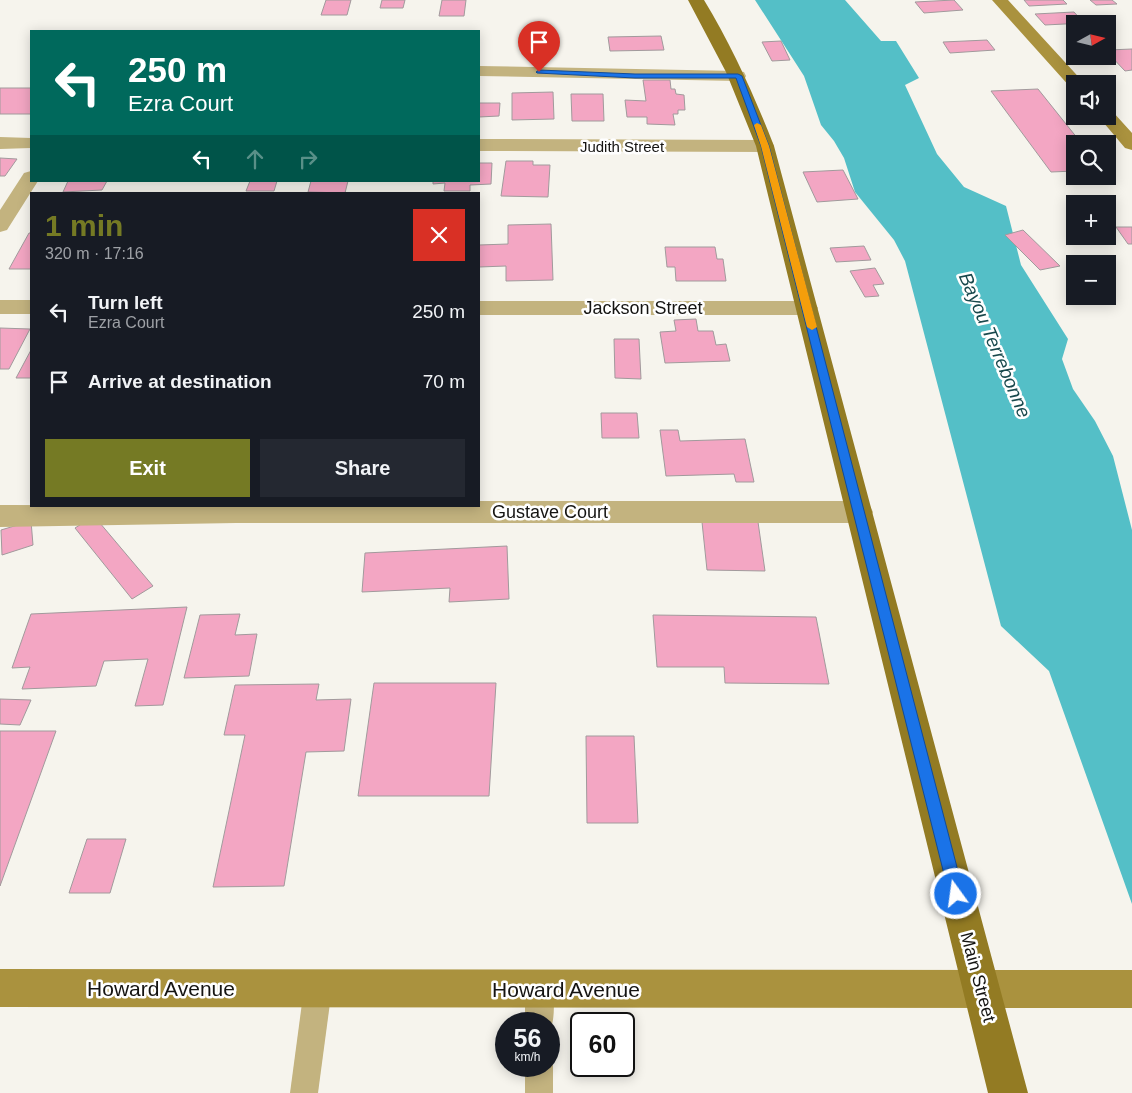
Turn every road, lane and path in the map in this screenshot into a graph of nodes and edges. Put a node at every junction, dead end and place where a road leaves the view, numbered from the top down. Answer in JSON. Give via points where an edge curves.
{"nodes":[{"id":1,"x":696,"y":0,"type":"edge"},
{"id":2,"x":1000,"y":0,"type":"edge"},
{"id":3,"x":480,"y":71,"type":"edge"},
{"id":4,"x":1069,"y":75,"type":"edge"},
{"id":5,"x":738,"y":76,"type":"junction"},
{"id":6,"x":1115,"y":125,"type":"edge"},
{"id":7,"x":0,"y":143,"type":"edge"},
{"id":8,"x":30,"y":143,"type":"edge"},
{"id":9,"x":1132,"y":144,"type":"edge"},
{"id":10,"x":480,"y":145,"type":"edge"},
{"id":11,"x":765,"y":146,"type":"junction"},
{"id":12,"x":30,"y":179,"type":"edge"},
{"id":13,"x":0,"y":226,"type":"edge"},
{"id":14,"x":0,"y":307,"type":"edge"},
{"id":15,"x":30,"y":307,"type":"edge"},
{"id":16,"x":480,"y":308,"type":"edge"},
{"id":17,"x":807,"y":308,"type":"junction"},
{"id":18,"x":860,"y":512,"type":"junction"},
{"id":19,"x":0,"y":516,"type":"edge"},
{"id":20,"x":0,"y":988,"type":"edge"},
{"id":21,"x":318,"y":988,"type":"junction"},
{"id":22,"x":1132,"y":989,"type":"edge"},
{"id":23,"x":980,"y":990,"type":"junction"},
{"id":24,"x":539,"y":1006,"type":"edge"},
{"id":25,"x":539,"y":1077,"type":"edge"},
{"id":26,"x":304,"y":1093,"type":"edge"},
{"id":27,"x":539,"y":1093,"type":"edge"},
{"id":28,"x":1008,"y":1093,"type":"edge"}],
"edges":[{"from":1,"to":5,"type":"main road","name":"Main Street"},
{"from":2,"to":4,"type":"main road"},
{"from":3,"to":5,"type":"street"},
{"from":5,"to":11,"type":"main road","name":"Main Street"},
{"from":6,"to":9,"type":"main road"},
{"from":7,"to":8,"type":"street"},
{"from":10,"to":11,"type":"street","name":"Judith Street"},
{"from":11,"to":17,"type":"main road","name":"Main Street"},
{"from":12,"to":13,"type":"street"},
{"from":14,"to":15,"type":"street"},
{"from":16,"to":17,"type":"street","name":"Jackson Street"},
{"from":17,"to":18,"type":"main road","name":"Main Street"},
{"from":18,"to":19,"type":"street","name":"Gustave Court","via":[[236,512]]},
{"from":18,"to":23,"type":"main road","name":"Main Street"},
{"from":20,"to":21,"type":"main road","name":"Howard Avenue"},
{"from":21,"to":24,"type":"main road","name":"Howard Avenue"},
{"from":21,"to":26,"type":"lane"},
{"from":22,"to":23,"type":"main road","name":"Howard Avenue"},
{"from":23,"to":24,"type":"main road","name":"Howard Avenue"},
{"from":23,"to":28,"type":"main road","name":"Main Street"},
{"from":25,"to":27,"type":"lane"}]}
